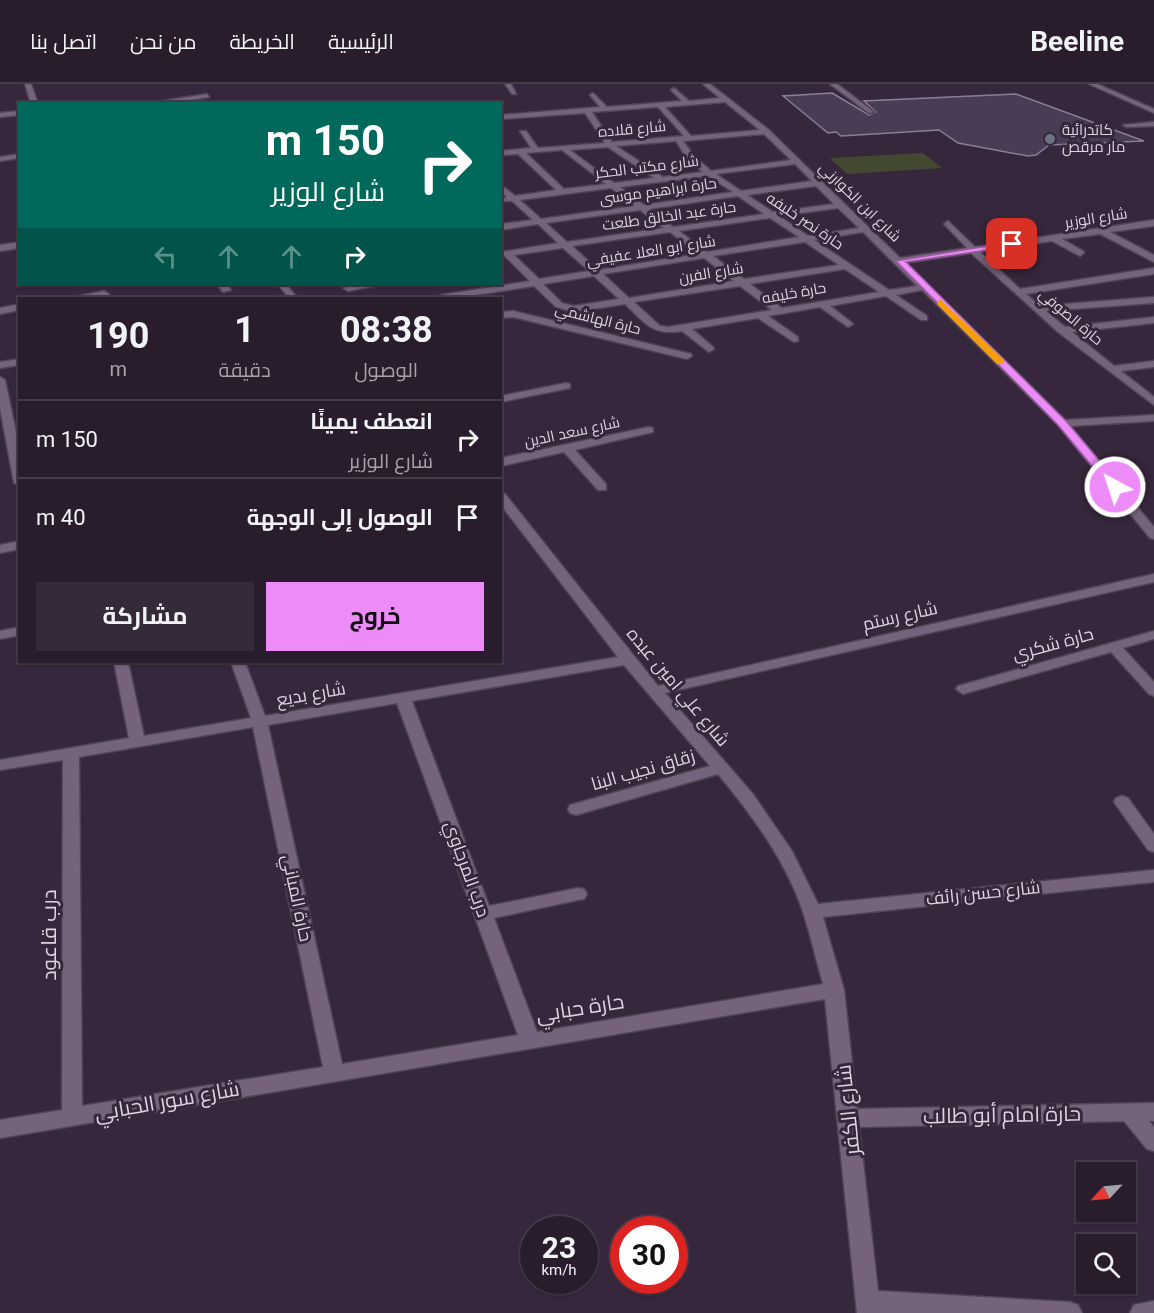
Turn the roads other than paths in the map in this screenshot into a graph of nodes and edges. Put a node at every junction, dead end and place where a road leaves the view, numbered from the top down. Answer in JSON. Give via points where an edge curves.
{"nodes":[{"id":1,"x":28,"y":84,"type":"edge"},
{"id":2,"x":508,"y":84,"type":"edge"},
{"id":3,"x":711,"y":84,"type":"edge"},
{"id":4,"x":833,"y":84,"type":"edge"},
{"id":5,"x":1092,"y":84,"type":"edge"},
{"id":6,"x":674,"y":90,"type":"dead end"},
{"id":7,"x":514,"y":93,"type":"dead end"},
{"id":8,"x":593,"y":95,"type":"dead end"},
{"id":9,"x":726,"y":100,"type":"junction"},
{"id":10,"x":34,"y":102,"type":"edge"},
{"id":11,"x":157,"y":102,"type":"edge"},
{"id":12,"x":212,"y":102,"type":"edge"},
{"id":13,"x":688,"y":103,"type":"junction"},
{"id":14,"x":660,"y":105,"type":"junction"},
{"id":15,"x":549,"y":106,"type":"dead end"},
{"id":16,"x":605,"y":109,"type":"junction"},
{"id":17,"x":587,"y":110,"type":"junction"},
{"id":18,"x":1154,"y":111,"type":"edge"},
{"id":19,"x":871,"y":112,"type":"dead end"},
{"id":20,"x":18,"y":113,"type":"edge"},
{"id":21,"x":555,"y":113,"type":"junction"},
{"id":22,"x":0,"y":115,"type":"edge"},
{"id":23,"x":502,"y":115,"type":"edge"},
{"id":24,"x":1154,"y":124,"type":"edge"},
{"id":25,"x":1126,"y":125,"type":"dead end"},
{"id":26,"x":766,"y":132,"type":"junction"},
{"id":27,"x":523,"y":133,"type":"dead end"},
{"id":28,"x":689,"y":138,"type":"junction"},
{"id":29,"x":678,"y":139,"type":"junction"},
{"id":30,"x":610,"y":145,"type":"junction"},
{"id":31,"x":563,"y":148,"type":"junction"},
{"id":32,"x":537,"y":151,"type":"junction"},
{"id":33,"x":520,"y":152,"type":"junction"},
{"id":34,"x":502,"y":153,"type":"edge"},
{"id":35,"x":18,"y":156,"type":"edge"},
{"id":36,"x":0,"y":159,"type":"edge"},
{"id":37,"x":751,"y":161,"type":"dead end"},
{"id":38,"x":796,"y":162,"type":"junction"},
{"id":39,"x":759,"y":166,"type":"junction"},
{"id":40,"x":709,"y":173,"type":"junction"},
{"id":41,"x":661,"y":179,"type":"junction"},
{"id":42,"x":818,"y":183,"type":"junction"},
{"id":43,"x":612,"y":185,"type":"junction"},
{"id":44,"x":502,"y":188,"type":"edge"},
{"id":45,"x":562,"y":192,"type":"junction"},
{"id":46,"x":740,"y":194,"type":"junction"},
{"id":47,"x":513,"y":198,"type":"junction"},
{"id":48,"x":502,"y":199,"type":"edge"},
{"id":49,"x":841,"y":205,"type":"junction"},
{"id":50,"x":641,"y":207,"type":"junction"},
{"id":51,"x":771,"y":215,"type":"junction"},
{"id":52,"x":539,"y":221,"type":"junction"},
{"id":53,"x":1154,"y":223,"type":"edge"},
{"id":54,"x":948,"y":224,"type":"dead end"},
{"id":55,"x":1139,"y":225,"type":"junction"},
{"id":56,"x":502,"y":227,"type":"edge"},
{"id":57,"x":866,"y":229,"type":"junction"},
{"id":58,"x":671,"y":230,"type":"junction"},
{"id":59,"x":1101,"y":230,"type":"junction"},
{"id":60,"x":1154,"y":232,"type":"edge"},
{"id":61,"x":1053,"y":238,"type":"junction"},
{"id":62,"x":807,"y":239,"type":"junction"},
{"id":63,"x":18,"y":245,"type":"edge"},
{"id":64,"x":565,"y":245,"type":"junction"},
{"id":65,"x":0,"y":248,"type":"edge"},
{"id":66,"x":972,"y":250,"type":"junction"},
{"id":67,"x":1080,"y":253,"type":"dead end"},
{"id":68,"x":505,"y":254,"type":"edge"},
{"id":69,"x":706,"y":255,"type":"junction"},
{"id":70,"x":1154,"y":260,"type":"edge"},
{"id":71,"x":900,"y":261,"type":"junction"},
{"id":72,"x":847,"y":266,"type":"junction"},
{"id":73,"x":1154,"y":271,"type":"edge"},
{"id":74,"x":596,"y":273,"type":"junction"},
{"id":75,"x":537,"y":283,"type":"junction"},
{"id":76,"x":742,"y":283,"type":"junction"},
{"id":77,"x":283,"y":285,"type":"edge"},
{"id":78,"x":362,"y":285,"type":"edge"},
{"id":79,"x":346,"y":286,"type":"edge"},
{"id":80,"x":495,"y":286,"type":"edge"},
{"id":81,"x":925,"y":287,"type":"junction"},
{"id":82,"x":1019,"y":292,"type":"junction"},
{"id":83,"x":887,"y":293,"type":"junction"},
{"id":84,"x":105,"y":296,"type":"edge"},
{"id":85,"x":90,"y":297,"type":"edge"},
{"id":86,"x":292,"y":297,"type":"edge"},
{"id":87,"x":446,"y":297,"type":"edge"},
{"id":88,"x":1154,"y":300,"type":"edge"},
{"id":89,"x":627,"y":301,"type":"junction"},
{"id":90,"x":821,"y":304,"type":"junction"},
{"id":91,"x":18,"y":307,"type":"edge"},
{"id":92,"x":1037,"y":309,"type":"junction"},
{"id":93,"x":0,"y":310,"type":"edge"},
{"id":94,"x":780,"y":311,"type":"junction"},
{"id":95,"x":502,"y":315,"type":"edge"},
{"id":96,"x":759,"y":315,"type":"junction"},
{"id":97,"x":924,"y":318,"type":"dead end"},
{"id":98,"x":1154,"y":320,"type":"edge"},
{"id":99,"x":848,"y":324,"type":"dead end"},
{"id":100,"x":684,"y":327,"type":"junction"},
{"id":101,"x":1061,"y":330,"type":"junction"},
{"id":102,"x":794,"y":339,"type":"dead end"},
{"id":103,"x":709,"y":349,"type":"dead end"},
{"id":104,"x":687,"y":356,"type":"dead end"},
{"id":105,"x":18,"y":362,"type":"edge"},
{"id":106,"x":1154,"y":364,"type":"edge"},
{"id":107,"x":0,"y":365,"type":"edge"},
{"id":108,"x":1111,"y":369,"type":"junction"},
{"id":109,"x":0,"y":380,"type":"edge"},
{"id":110,"x":566,"y":386,"type":"dead end"},
{"id":111,"x":502,"y":399,"type":"edge"},
{"id":112,"x":1154,"y":402,"type":"edge"},
{"id":113,"x":1154,"y":418,"type":"edge"},
{"id":114,"x":1062,"y":423,"type":"junction"},
{"id":115,"x":649,"y":430,"type":"dead end"},
{"id":116,"x":567,"y":448,"type":"junction"},
{"id":117,"x":17,"y":462,"type":"edge"},
{"id":118,"x":502,"y":462,"type":"edge"},
{"id":119,"x":602,"y":487,"type":"dead end"},
{"id":120,"x":503,"y":504,"type":"edge"},
{"id":121,"x":1154,"y":535,"type":"edge"},
{"id":122,"x":18,"y":545,"type":"edge"},
{"id":123,"x":0,"y":549,"type":"edge"},
{"id":124,"x":1154,"y":578,"type":"edge"},
{"id":125,"x":18,"y":630,"type":"edge"},
{"id":126,"x":0,"y":635,"type":"edge"},
{"id":127,"x":1154,"y":636,"type":"edge"},
{"id":128,"x":1114,"y":647,"type":"junction"},
{"id":129,"x":628,"y":660,"type":"junction"},
{"id":130,"x":122,"y":663,"type":"edge"},
{"id":131,"x":238,"y":663,"type":"edge"},
{"id":132,"x":963,"y":689,"type":"dead end"},
{"id":133,"x":654,"y":691,"type":"junction"},
{"id":134,"x":1154,"y":691,"type":"edge"},
{"id":135,"x":403,"y":698,"type":"junction"},
{"id":136,"x":260,"y":722,"type":"junction"},
{"id":137,"x":137,"y":742,"type":"junction"},
{"id":138,"x":71,"y":753,"type":"junction"},
{"id":139,"x":0,"y":765,"type":"edge"},
{"id":140,"x":721,"y":768,"type":"junction"},
{"id":141,"x":1122,"y":802,"type":"dead end"},
{"id":142,"x":576,"y":809,"type":"dead end"},
{"id":143,"x":1154,"y":846,"type":"edge"},
{"id":144,"x":1154,"y":876,"type":"edge"},
{"id":145,"x":578,"y":894,"type":"dead end"},
{"id":146,"x":812,"y":911,"type":"junction"},
{"id":147,"x":483,"y":914,"type":"junction"},
{"id":148,"x":834,"y":990,"type":"junction"},
{"id":149,"x":530,"y":1040,"type":"junction"},
{"id":150,"x":333,"y":1073,"type":"junction"},
{"id":151,"x":1130,"y":1112,"type":"junction"},
{"id":152,"x":1154,"y":1112,"type":"edge"},
{"id":153,"x":72,"y":1117,"type":"junction"},
{"id":154,"x":849,"y":1118,"type":"junction"},
{"id":155,"x":0,"y":1129,"type":"edge"},
{"id":156,"x":1154,"y":1142,"type":"edge"},
{"id":157,"x":868,"y":1307,"type":"edge"},
{"id":158,"x":1154,"y":1312,"type":"edge"},
{"id":159,"x":1070,"y":1313,"type":"edge"},
{"id":160,"x":1143,"y":1313,"type":"edge"}],
"edges":[{"from":1,"to":10,"type":"street"},
{"from":2,"to":7,"type":"street"},
{"from":3,"to":9,"type":"street","name":"شارع ابن الكوارني"},
{"from":4,"to":19,"type":"street"},
{"from":5,"to":18,"type":"street"},
{"from":6,"to":13,"type":"street"},
{"from":8,"to":16,"type":"street"},
{"from":9,"to":13,"type":"street"},
{"from":9,"to":26,"type":"street","name":"شارع ابن الكوارني"},
{"from":11,"to":12,"type":"street","via":[[205,93]]},
{"from":13,"to":14,"type":"street"},
{"from":14,"to":16,"type":"street"},
{"from":14,"to":28,"type":"street"},
{"from":15,"to":21,"type":"street"},
{"from":16,"to":17,"type":"street"},
{"from":17,"to":21,"type":"street"},
{"from":17,"to":30,"type":"street"},
{"from":20,"to":22,"type":"street"},
{"from":21,"to":23,"type":"street"},
{"from":24,"to":25,"type":"street"},
{"from":26,"to":28,"type":"street","name":"شارع قلاده"},
{"from":26,"to":38,"type":"street","name":"شارع ابن الكوارني"},
{"from":27,"to":32,"type":"street"},
{"from":28,"to":29,"type":"street","name":"شارع قلاده"},
{"from":29,"to":30,"type":"street","name":"شارع قلاده"},
{"from":29,"to":40,"type":"street","name":"حارة نصر خليفه","via":[[691,158]]},
{"from":30,"to":31,"type":"street","name":"شارع قلاده"},
{"from":30,"to":41,"type":"street"},
{"from":31,"to":32,"type":"street","name":"شارع قلاده"},
{"from":31,"to":43,"type":"street"},
{"from":32,"to":33,"type":"street","name":"شارع قلاده"},
{"from":33,"to":34,"type":"street","name":"شارع قلاده"},
{"from":33,"to":45,"type":"street"},
{"from":35,"to":36,"type":"street"},
{"from":37,"to":39,"type":"street"},
{"from":38,"to":39,"type":"street","name":"شارع مكتب الحكر"},
{"from":38,"to":42,"type":"street","name":"شارع ابن الكوارني"},
{"from":39,"to":40,"type":"street","name":"شارع مكتب الحكر"},
{"from":40,"to":41,"type":"street","name":"شارع مكتب الحكر"},
{"from":40,"to":46,"type":"street","name":"حارة نصر خليفه"},
{"from":41,"to":43,"type":"street","name":"شارع مكتب الحكر"},
{"from":42,"to":46,"type":"street","name":"حارة ابراهيم موسى"},
{"from":42,"to":49,"type":"street","name":"شارع ابن الكوارني"},
{"from":43,"to":45,"type":"street","name":"شارع مكتب الحكر"},
{"from":43,"to":50,"type":"street"},
{"from":44,"to":47,"type":"street"},
{"from":45,"to":47,"type":"street","name":"شارع مكتب الحكر"},
{"from":46,"to":50,"type":"street","name":"حارة ابراهيم موسى"},
{"from":46,"to":51,"type":"street","name":"حارة نصر خليفه"},
{"from":47,"to":48,"type":"street","name":"شارع مكتب الحكر"},
{"from":47,"to":52,"type":"street"},
{"from":49,"to":51,"type":"street","name":"حارة عبد الخالق طلعت"},
{"from":49,"to":57,"type":"street","name":"شارع ابن الكوارني"},
{"from":50,"to":52,"type":"street","name":"حارة ابراهيم موسى"},
{"from":50,"to":58,"type":"street"},
{"from":51,"to":58,"type":"street","name":"حارة عبد الخالق طلعت"},
{"from":51,"to":62,"type":"street","name":"حارة نصر خليفه"},
{"from":52,"to":56,"type":"street","name":"حارة ابراهيم موسى"},
{"from":52,"to":64,"type":"street"},
{"from":53,"to":55,"type":"street","name":"شارع الوزير"},
{"from":54,"to":66,"type":"street","name":"حارة الصوفي"},
{"from":55,"to":59,"type":"street","name":"شارع الوزير"},
{"from":55,"to":60,"type":"street"},
{"from":57,"to":62,"type":"street","name":"شارع ابو العلا عفيفي"},
{"from":57,"to":71,"type":"street","name":"شارع ابن الكوارني"},
{"from":58,"to":64,"type":"street","name":"حارة عبد الخالق طلعت"},
{"from":58,"to":69,"type":"street"},
{"from":59,"to":61,"type":"street","name":"شارع الوزير"},
{"from":59,"to":70,"type":"street"},
{"from":61,"to":66,"type":"street","name":"شارع الوزير"},
{"from":61,"to":67,"type":"street"},
{"from":62,"to":69,"type":"street","name":"شارع ابو العلا عفيفي"},
{"from":62,"to":72,"type":"street","name":"حارة نصر خليفه"},
{"from":63,"to":65,"type":"street"},
{"from":64,"to":68,"type":"street","name":"حارة عبد الخالق طلعت"},
{"from":64,"to":74,"type":"street"},
{"from":66,"to":71,"type":"street","name":"شارع الوزير"},
{"from":66,"to":82,"type":"street","name":"حارة الصوفي"},
{"from":68,"to":75,"type":"street"},
{"from":69,"to":74,"type":"street","name":"شارع ابو العلا عفيفي"},
{"from":69,"to":76,"type":"street"},
{"from":71,"to":81,"type":"street","name":"شارع ابن الكوارني"},
{"from":72,"to":76,"type":"street","name":"شارع الفرن"},
{"from":72,"to":83,"type":"street","name":"حارة نصر خليفه"},
{"from":73,"to":82,"type":"street"},
{"from":74,"to":75,"type":"street","name":"شارع ابو العلا عفيفي"},
{"from":74,"to":89,"type":"street"},
{"from":75,"to":80,"type":"street","name":"شارع ابو العلا عفيفي"},
{"from":75,"to":89,"type":"street","name":"شارع الفرن","via":[[559,305],[580,309]]},
{"from":76,"to":89,"type":"street","name":"شارع الفرن"},
{"from":76,"to":94,"type":"street"},
{"from":77,"to":86,"type":"street"},
{"from":78,"to":79,"type":"street"},
{"from":80,"to":87,"type":"street","name":"شارع ابو العلا عفيفي"},
{"from":81,"to":83,"type":"street","name":"حارة خليفه"},
{"from":81,"to":114,"type":"street","name":"شارع ابن الكوارني"},
{"from":82,"to":92,"type":"street","name":"حارة الصوفي"},
{"from":83,"to":90,"type":"street","name":"حارة خليفه"},
{"from":83,"to":97,"type":"street","name":"حارة نصر خليفه"},
{"from":84,"to":85,"type":"street"},
{"from":88,"to":92,"type":"street"},
{"from":89,"to":100,"type":"street","name":"حارة خليفه","via":[[657,328]]},
{"from":90,"to":94,"type":"street","name":"حارة خليفه"},
{"from":90,"to":99,"type":"street"},
{"from":91,"to":93,"type":"street"},
{"from":92,"to":101,"type":"street","name":"حارة الصوفي"},
{"from":94,"to":96,"type":"street","name":"حارة خليفه"},
{"from":95,"to":104,"type":"street","name":"حارة الهاشمي","via":[[513,314]]},
{"from":96,"to":100,"type":"street","name":"حارة خليفه"},
{"from":96,"to":102,"type":"street"},
{"from":98,"to":101,"type":"street"},
{"from":100,"to":103,"type":"street"},
{"from":101,"to":108,"type":"street","name":"حارة الصوفي"},
{"from":105,"to":107,"type":"street"},
{"from":106,"to":108,"type":"street"},
{"from":108,"to":112,"type":"street","name":"حارة الصوفي"},
{"from":109,"to":117,"type":"street"},
{"from":110,"to":111,"type":"street"},
{"from":113,"to":114,"type":"street"},
{"from":114,"to":121,"type":"street","name":"شارع ابن الكوارني"},
{"from":115,"to":116,"type":"street","name":"شارع سعد الدين"},
{"from":116,"to":118,"type":"street","name":"شارع سعد الدين"},
{"from":116,"to":119,"type":"street"},
{"from":120,"to":129,"type":"street","name":"شارع علي امين عبده"},
{"from":122,"to":123,"type":"street"},
{"from":124,"to":133,"type":"street","name":"شارع رستم"},
{"from":125,"to":126,"type":"street"},
{"from":127,"to":128,"type":"street","name":"حارة شكري"},
{"from":128,"to":132,"type":"street","name":"حارة شكري"},
{"from":128,"to":134,"type":"street"},
{"from":129,"to":133,"type":"street","name":"شارع علي امين عبده"},
{"from":129,"to":135,"type":"street","name":"شارع بديع"},
{"from":130,"to":137,"type":"street"},
{"from":131,"to":136,"type":"street","name":"حارة المباني"},
{"from":133,"to":140,"type":"street","name":"شارع علي امين عبده"},
{"from":135,"to":136,"type":"street","name":"شارع بديع"},
{"from":135,"to":147,"type":"street","name":"درب المرجاوي"},
{"from":136,"to":137,"type":"street","name":"شارع بديع"},
{"from":136,"to":150,"type":"street","name":"حارة المباني"},
{"from":137,"to":138,"type":"street","name":"شارع بديع"},
{"from":138,"to":139,"type":"street","name":"شارع بديع"},
{"from":138,"to":153,"type":"street","name":"درب قاعود"},
{"from":140,"to":142,"type":"street","name":"زقاق نجيب البنا"},
{"from":140,"to":146,"type":"street","name":"شارع علي امين عبده","via":[[786,855]]},
{"from":141,"to":143,"type":"street"},
{"from":144,"to":146,"type":"street","name":"شارع حسن رائف"},
{"from":145,"to":147,"type":"street"},
{"from":146,"to":148,"type":"street","name":"شارع الكفر"},
{"from":147,"to":149,"type":"street","name":"درب المرجاوي"},
{"from":148,"to":149,"type":"street","name":"حارة حبابي"},
{"from":148,"to":154,"type":"street","name":"شارع الكفر"},
{"from":149,"to":150,"type":"street","name":"حارة حبابي"},
{"from":150,"to":153,"type":"street","name":"شارع سور الحبابي"},
{"from":151,"to":152,"type":"street","name":"حارة امام أبو طالب"},
{"from":151,"to":154,"type":"street","name":"حارة امام أبو طالب"},
{"from":151,"to":156,"type":"street"},
{"from":153,"to":155,"type":"street","name":"شارع سور الحبابي"},
{"from":154,"to":157,"type":"street","name":"شارع الكفر"},
{"from":157,"to":159,"type":"street"},
{"from":158,"to":160,"type":"street"}]}
